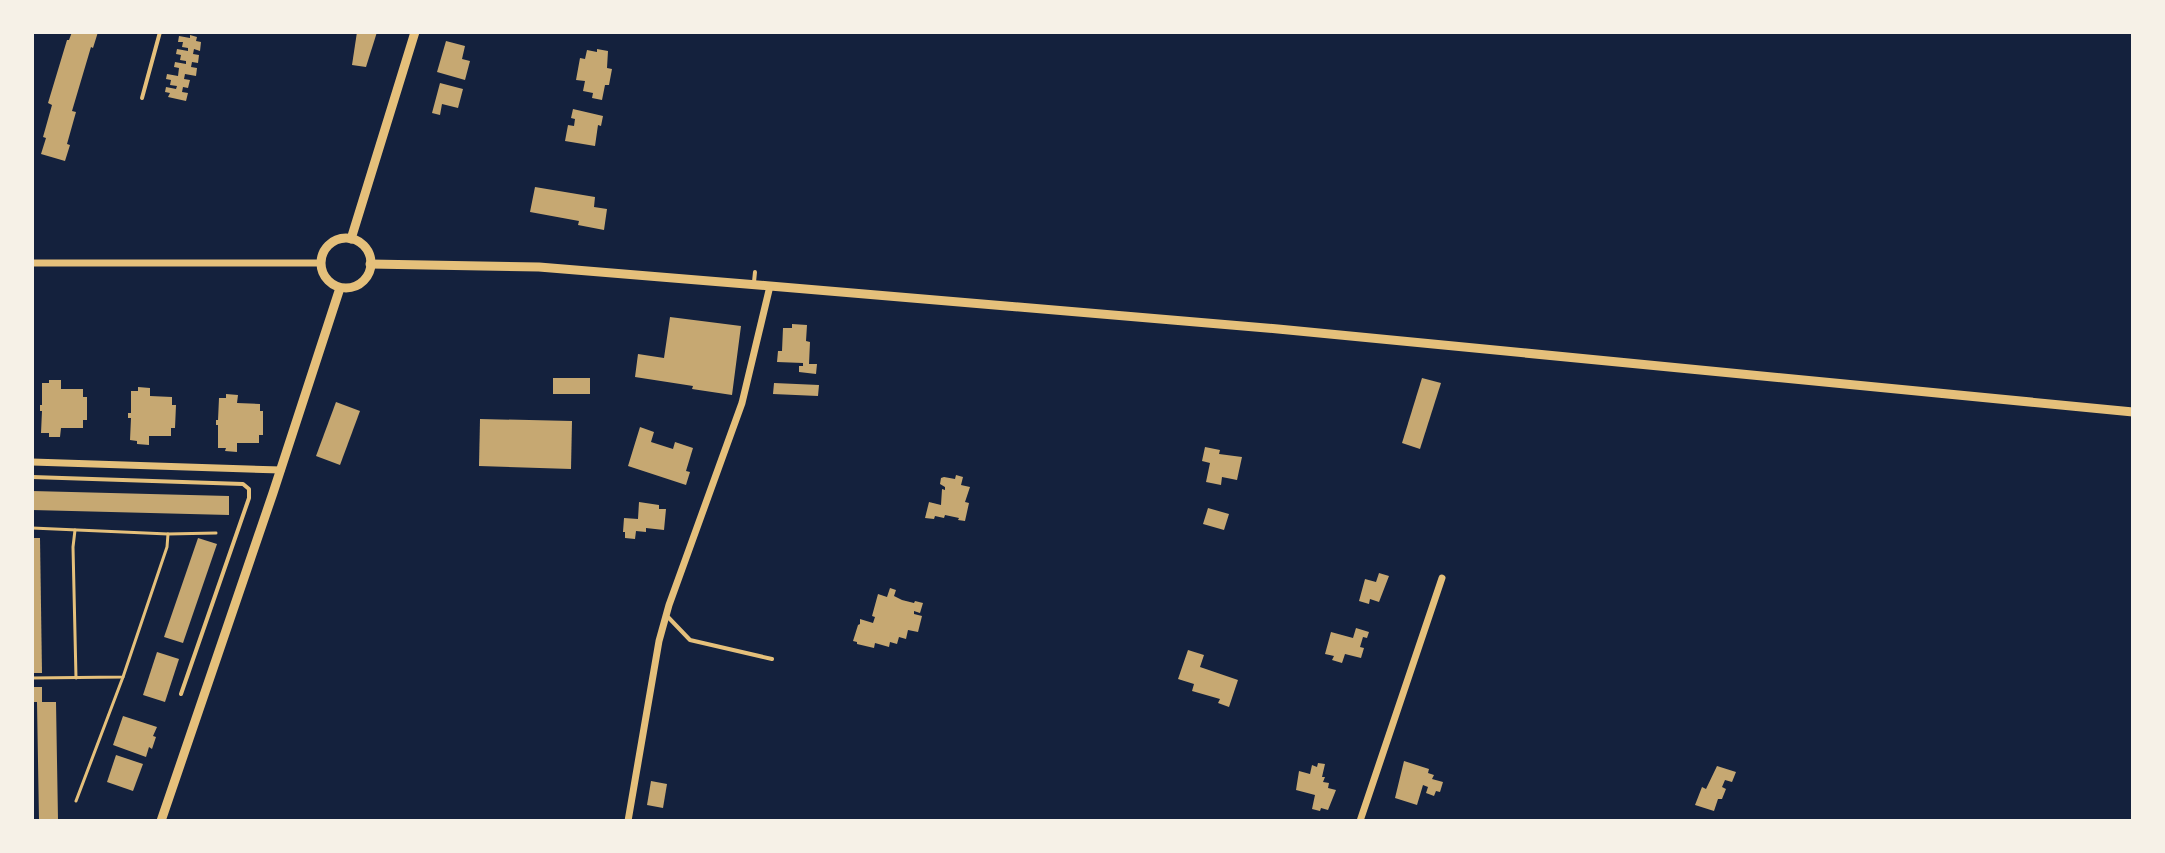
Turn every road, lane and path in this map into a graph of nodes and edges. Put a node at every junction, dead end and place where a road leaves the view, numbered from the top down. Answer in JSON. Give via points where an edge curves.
{"nodes":[{"id":1,"x":160,"y":32,"type":"edge"},
{"id":2,"x":415,"y":32,"type":"edge"},
{"id":3,"x":142,"y":98,"type":"dead end"},
{"id":4,"x":351,"y":239,"type":"junction"},
{"id":5,"x":32,"y":263,"type":"edge"},
{"id":6,"x":320,"y":263,"type":"junction"},
{"id":7,"x":370,"y":264,"type":"junction"},
{"id":8,"x":755,"y":272,"type":"dead end"},
{"id":9,"x":753,"y":284,"type":"junction"},
{"id":10,"x":770,"y":286,"type":"junction"},
{"id":11,"x":340,"y":288,"type":"junction"},
{"id":12,"x":2133,"y":412,"type":"edge"},
{"id":13,"x":32,"y":462,"type":"edge"},
{"id":14,"x":281,"y":470,"type":"junction"},
{"id":15,"x":32,"y":477,"type":"edge"},
{"id":16,"x":32,"y":528,"type":"edge"},
{"id":17,"x":75,"y":530,"type":"junction"},
{"id":18,"x":216,"y":533,"type":"dead end"},
{"id":19,"x":168,"y":534,"type":"junction"},
{"id":20,"x":1442,"y":578,"type":"dead end"},
{"id":21,"x":666,"y":615,"type":"junction"},
{"id":22,"x":772,"y":659,"type":"dead end"},
{"id":23,"x":123,"y":677,"type":"junction"},
{"id":24,"x":32,"y":678,"type":"edge"},
{"id":25,"x":76,"y":678,"type":"junction"},
{"id":26,"x":181,"y":694,"type":"dead end"},
{"id":27,"x":76,"y":801,"type":"dead end"},
{"id":28,"x":161,"y":821,"type":"edge"},
{"id":29,"x":628,"y":821,"type":"edge"},
{"id":30,"x":1360,"y":821,"type":"edge"}],
"edges":[{"from":1,"to":3,"type":"lane"},
{"from":2,"to":4,"type":"street"},
{"from":4,"to":6,"type":"street","via":[[334,241]]},
{"from":4,"to":7,"type":"street","via":[[365,248]]},
{"from":5,"to":6,"type":"street"},
{"from":6,"to":11,"type":"street","via":[[325,277]]},
{"from":7,"to":9,"type":"street","via":[[539,267]]},
{"from":7,"to":11,"type":"street","via":[[360,284]]},
{"from":8,"to":9,"type":"lane"},
{"from":9,"to":10,"type":"street"},
{"from":10,"to":12,"type":"street"},
{"from":10,"to":21,"type":"street","via":[[742,403]]},
{"from":11,"to":14,"type":"street"},
{"from":13,"to":14,"type":"street"},
{"from":14,"to":28,"type":"street"},
{"from":15,"to":26,"type":"lane","via":[[243,484],[249,489]]},
{"from":16,"to":17,"type":"path"},
{"from":17,"to":19,"type":"path"},
{"from":17,"to":25,"type":"path"},
{"from":18,"to":19,"type":"path"},
{"from":19,"to":23,"type":"path"},
{"from":20,"to":30,"type":"street"},
{"from":21,"to":22,"type":"lane","via":[[690,640]]},
{"from":21,"to":29,"type":"street"},
{"from":23,"to":25,"type":"path"},
{"from":23,"to":27,"type":"path"},
{"from":24,"to":25,"type":"path"}]}
